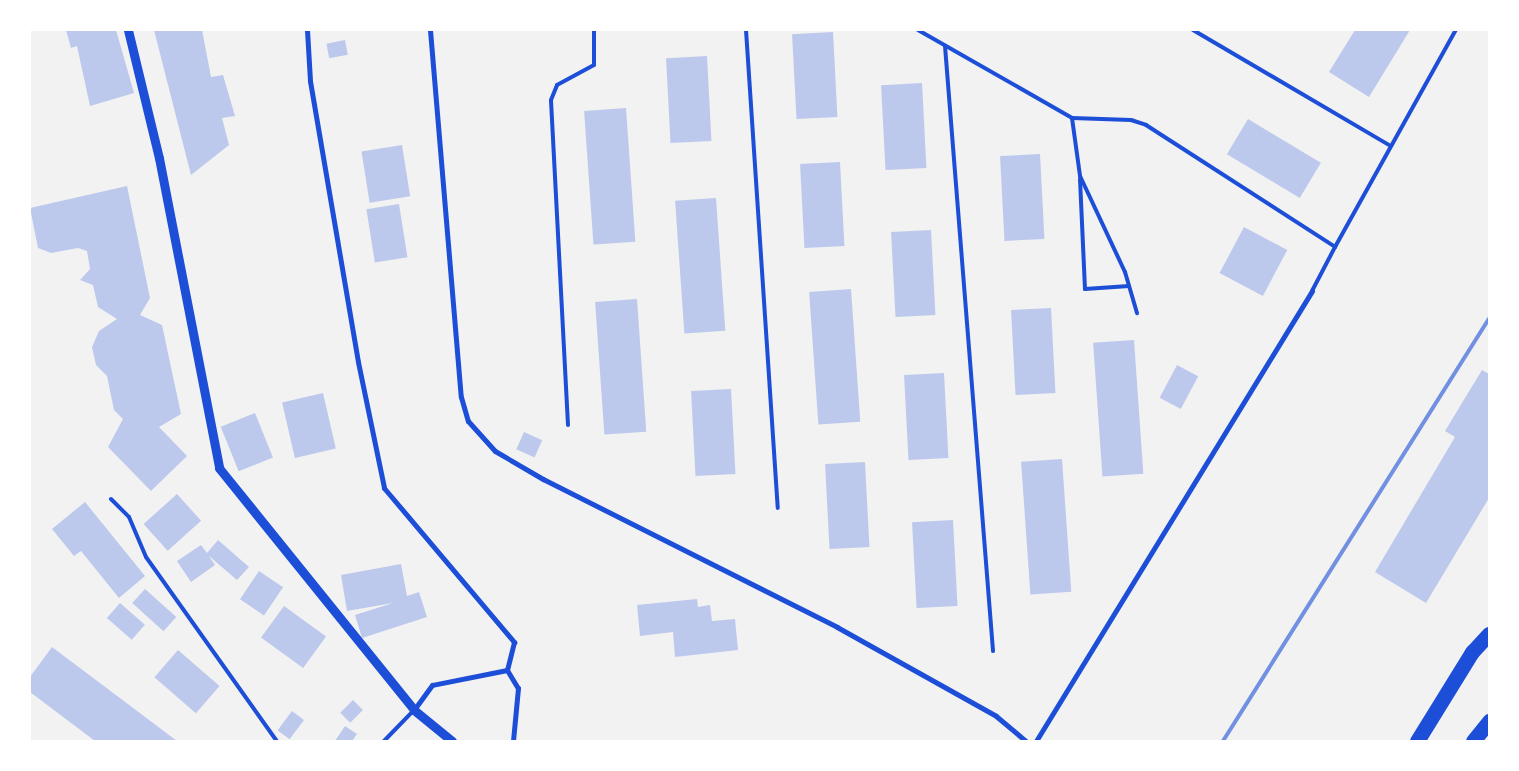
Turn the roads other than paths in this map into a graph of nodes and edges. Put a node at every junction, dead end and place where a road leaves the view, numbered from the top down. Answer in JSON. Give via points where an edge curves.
{"nodes":[{"id":1,"x":128,"y":30,"type":"edge"},
{"id":2,"x":307,"y":30,"type":"edge"},
{"id":3,"x":430,"y":30,"type":"edge"},
{"id":4,"x":594,"y":30,"type":"edge"},
{"id":5,"x":746,"y":30,"type":"edge"},
{"id":6,"x":918,"y":30,"type":"edge"},
{"id":7,"x":1193,"y":30,"type":"edge"},
{"id":8,"x":1456,"y":30,"type":"edge"},
{"id":9,"x":945,"y":46,"type":"junction"},
{"id":10,"x":1072,"y":118,"type":"junction"},
{"id":11,"x":1389,"y":145,"type":"junction"},
{"id":12,"x":1080,"y":176,"type":"junction"},
{"id":13,"x":1335,"y":247,"type":"junction"},
{"id":14,"x":1130,"y":286,"type":"junction"},
{"id":15,"x":1312,"y":291,"type":"joint"},
{"id":16,"x":1137,"y":313,"type":"dead end"},
{"id":17,"x":568,"y":425,"type":"dead end"},
{"id":18,"x":112,"y":499,"type":"dead end"},
{"id":19,"x":778,"y":508,"type":"dead end"},
{"id":20,"x":1489,"y":634,"type":"edge"},
{"id":21,"x":993,"y":651,"type":"dead end"},
{"id":22,"x":507,"y":670,"type":"junction"},
{"id":23,"x":414,"y":710,"type":"junction"},
{"id":24,"x":1489,"y":721,"type":"edge"},
{"id":25,"x":277,"y":741,"type":"edge"},
{"id":26,"x":384,"y":741,"type":"edge"},
{"id":27,"x":452,"y":741,"type":"edge"},
{"id":28,"x":513,"y":741,"type":"edge"},
{"id":29,"x":1026,"y":741,"type":"edge"},
{"id":30,"x":1036,"y":741,"type":"edge"},
{"id":31,"x":1417,"y":741,"type":"edge"},
{"id":32,"x":1473,"y":741,"type":"edge"}],
"edges":[{"from":1,"to":23,"type":"street","via":[[159,158],[219,468]]},
{"from":2,"to":22,"type":"street","via":[[310,81],[358,362],[384,488],[514,642]]},
{"from":3,"to":29,"type":"street","via":[[461,397],[468,421],[495,451],[542,479],[837,627],[996,716]]},
{"from":4,"to":17,"type":"lane","via":[[594,64],[557,85],[550,100]]},
{"from":5,"to":19,"type":"lane"},
{"from":6,"to":9,"type":"lane"},
{"from":7,"to":11,"type":"lane"},
{"from":8,"to":11,"type":"lane"},
{"from":9,"to":10,"type":"lane"},
{"from":9,"to":21,"type":"lane"},
{"from":10,"to":12,"type":"lane"},
{"from":10,"to":13,"type":"lane","via":[[1131,120],[1146,125]]},
{"from":11,"to":13,"type":"lane"},
{"from":12,"to":14,"type":"lane"},
{"from":12,"to":14,"type":"lane","via":[[1085,289]]},
{"from":13,"to":15,"type":"lane"},
{"from":14,"to":16,"type":"lane"},
{"from":15,"to":30,"type":"street"},
{"from":18,"to":25,"type":"lane","via":[[129,518],[146,557]]},
{"from":20,"to":31,"type":"highway","via":[[1472,652]]},
{"from":22,"to":23,"type":"street","via":[[432,685]]},
{"from":22,"to":28,"type":"street","via":[[518,688]]},
{"from":23,"to":26,"type":"lane"},
{"from":23,"to":27,"type":"street"},
{"from":24,"to":32,"type":"highway"}]}
